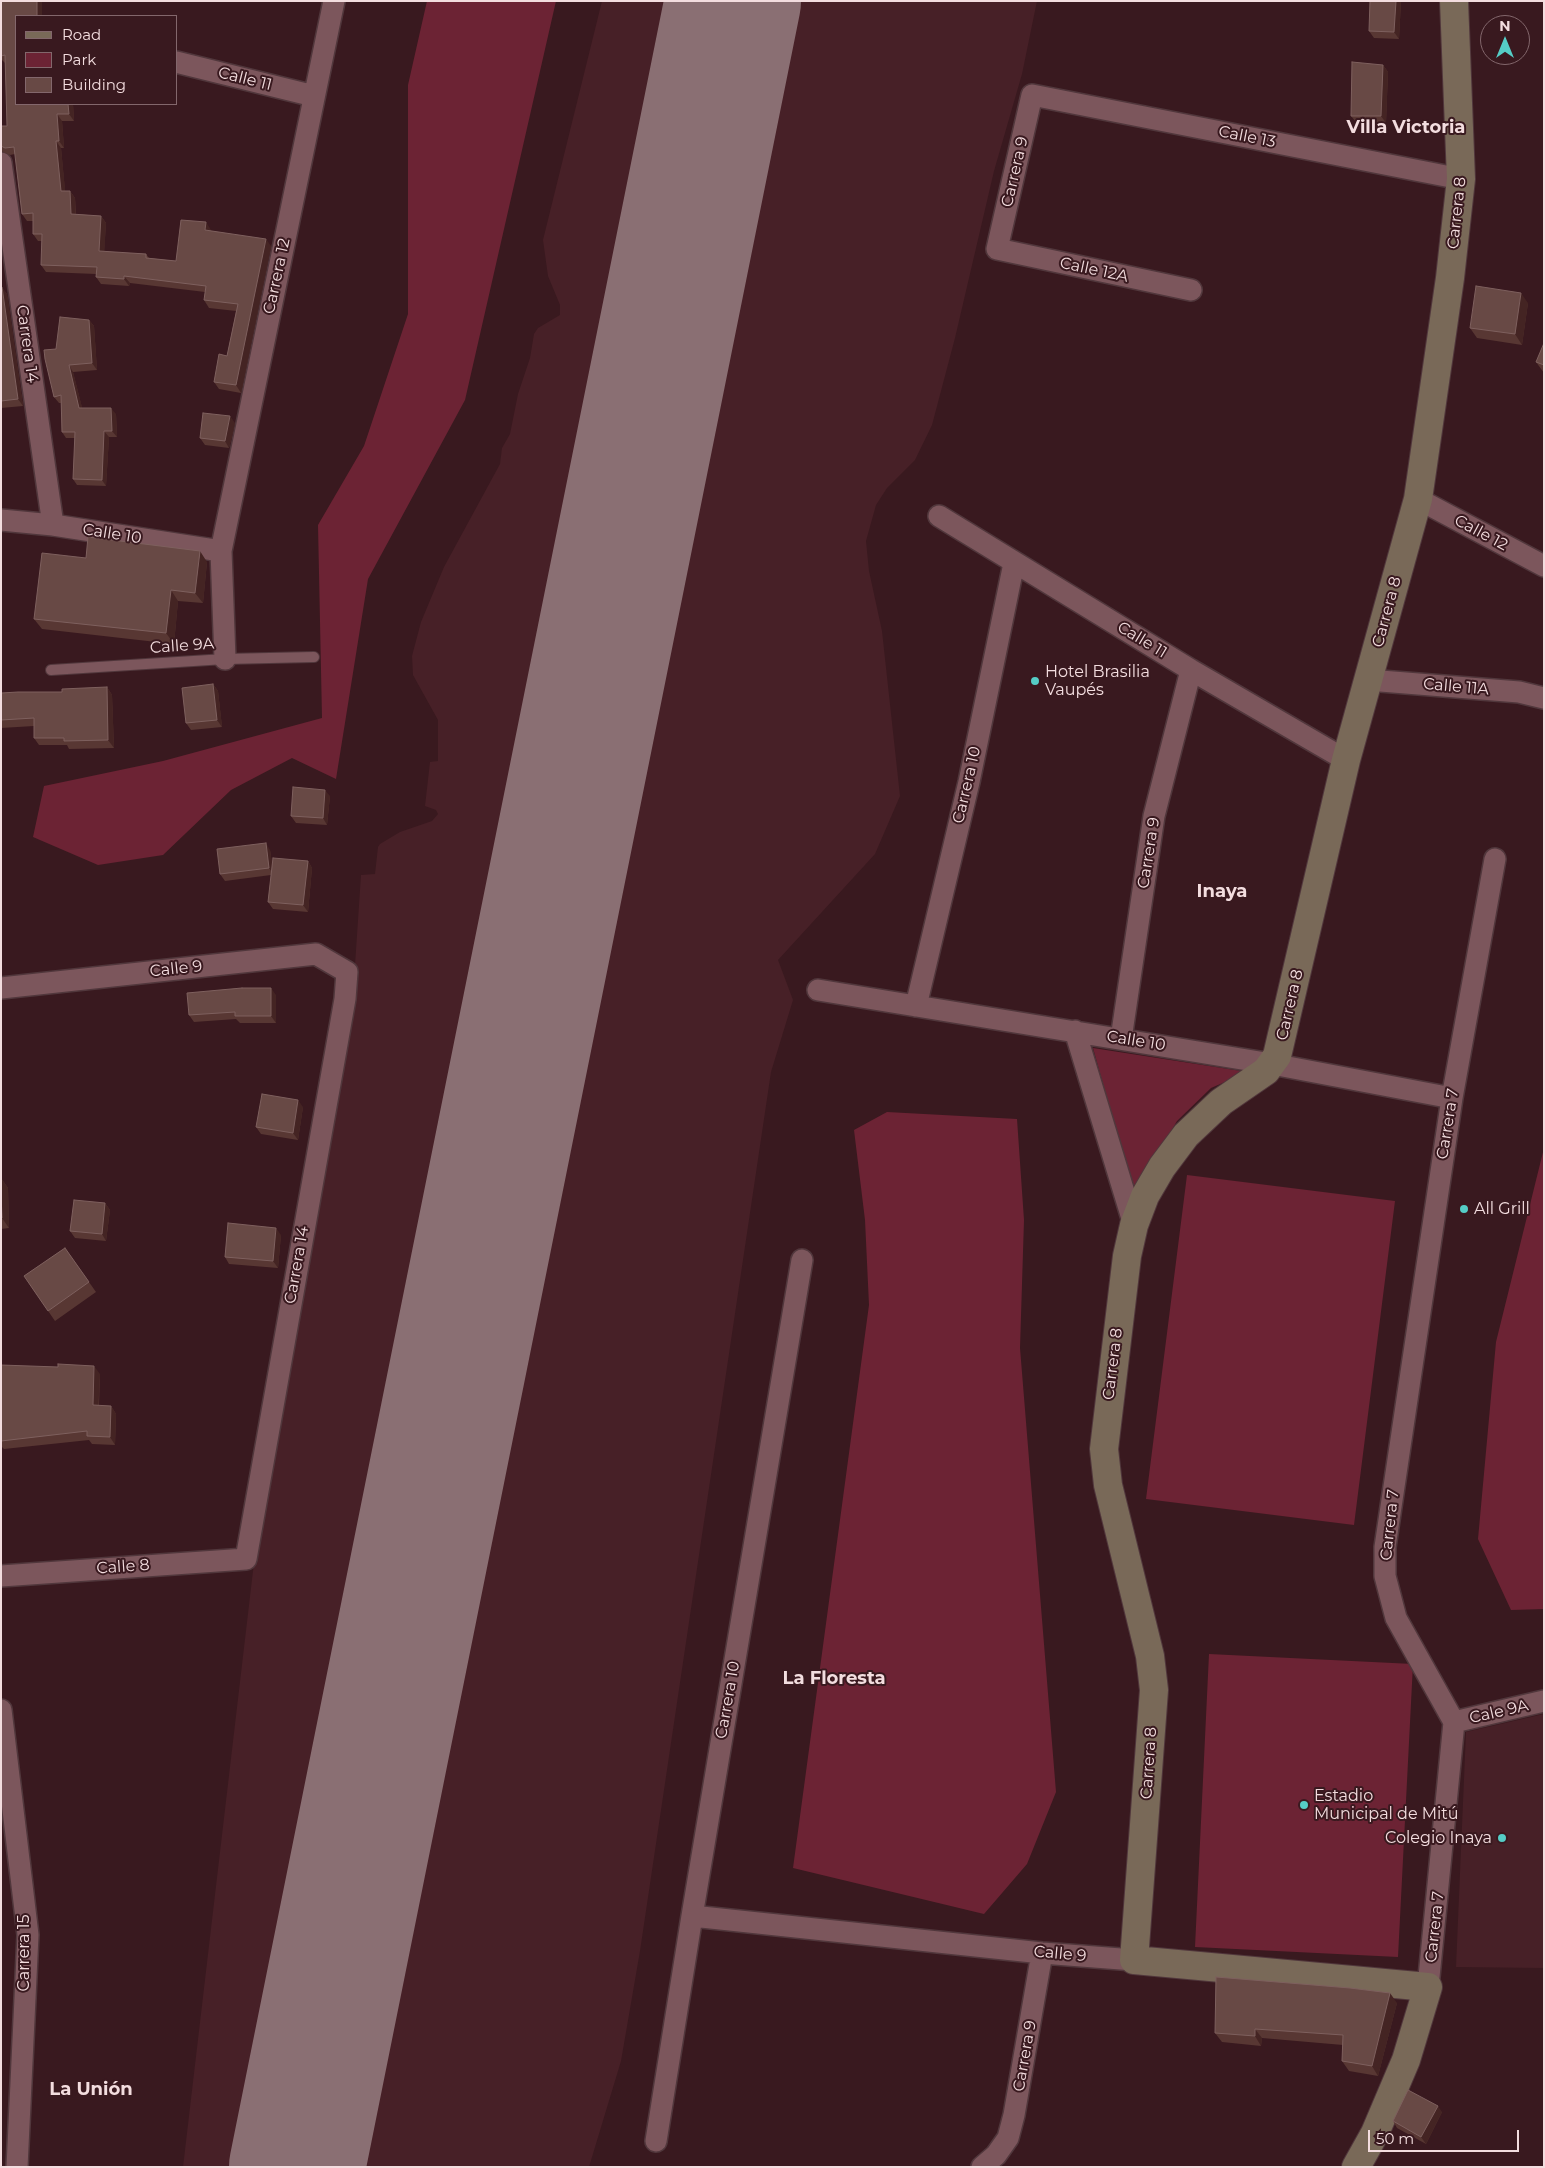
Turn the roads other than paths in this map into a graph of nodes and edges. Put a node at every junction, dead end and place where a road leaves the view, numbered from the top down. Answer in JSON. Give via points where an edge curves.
{"nodes":[{"id":1,"x":1454,"y":1,"type":"edge"},
{"id":2,"x":329,"y":6,"type":"edge"},
{"id":3,"x":178,"y":62,"type":"edge"},
{"id":4,"x":1032,"y":95,"type":"joint"},
{"id":5,"x":314,"y":96,"type":"junction"},
{"id":6,"x":1,"y":163,"type":"edge"},
{"id":7,"x":1461,"y":178,"type":"junction"},
{"id":8,"x":997,"y":249,"type":"joint"},
{"id":9,"x":1191,"y":290,"type":"dead end"},
{"id":10,"x":1418,"y":499,"type":"junction"},
{"id":11,"x":939,"y":516,"type":"dead end"},
{"id":12,"x":1,"y":520,"type":"edge"},
{"id":13,"x":53,"y":524,"type":"junction"},
{"id":14,"x":221,"y":551,"type":"junction"},
{"id":15,"x":1014,"y":563,"type":"junction"},
{"id":16,"x":1544,"y":566,"type":"edge"},
{"id":17,"x":314,"y":657,"type":"dead end"},
{"id":18,"x":225,"y":659,"type":"junction"},
{"id":19,"x":51,"y":670,"type":"dead end"},
{"id":20,"x":1191,"y":670,"type":"junction"},
{"id":21,"x":1368,"y":680,"type":"junction"},
{"id":22,"x":1544,"y":698,"type":"edge"},
{"id":23,"x":1346,"y":760,"type":"junction"},
{"id":24,"x":1495,"y":858,"type":"dead end"},
{"id":25,"x":347,"y":972,"type":"joint"},
{"id":26,"x":1,"y":988,"type":"edge"},
{"id":27,"x":818,"y":990,"type":"dead end"},
{"id":28,"x":916,"y":1006,"type":"junction"},
{"id":29,"x":1075,"y":1031,"type":"junction"},
{"id":30,"x":1121,"y":1039,"type":"junction"},
{"id":31,"x":1272,"y":1064,"type":"junction"},
{"id":32,"x":1452,"y":1098,"type":"junction"},
{"id":33,"x":1134,"y":1225,"type":"junction"},
{"id":34,"x":802,"y":1260,"type":"dead end"},
{"id":35,"x":246,"y":1559,"type":"joint"},
{"id":36,"x":1,"y":1576,"type":"edge"},
{"id":37,"x":1544,"y":1701,"type":"edge"},
{"id":38,"x":1,"y":1710,"type":"edge"},
{"id":39,"x":1454,"y":1722,"type":"junction"},
{"id":40,"x":692,"y":1916,"type":"junction"},
{"id":41,"x":1042,"y":1953,"type":"junction"},
{"id":42,"x":1134,"y":1960,"type":"junction"},
{"id":43,"x":1428,"y":1987,"type":"junction"},
{"id":44,"x":656,"y":2141,"type":"dead end"},
{"id":45,"x":989,"y":2161,"type":"edge"},
{"id":46,"x":17,"y":2167,"type":"edge"},
{"id":47,"x":1356,"y":2167,"type":"edge"}],
"edges":[{"from":1,"to":7,"type":"street","name":"Carrera 8"},
{"from":2,"to":5,"type":"street","name":"Carrera 12"},
{"from":3,"to":5,"type":"street","name":"Calle 11"},
{"from":4,"to":7,"type":"street","name":"Calle 13"},
{"from":4,"to":8,"type":"street","name":"Carrera 9"},
{"from":5,"to":14,"type":"street","name":"Carrera 12"},
{"from":6,"to":13,"type":"street","name":"Carrera 14"},
{"from":7,"to":10,"type":"street","name":"Carrera 8"},
{"from":8,"to":9,"type":"street","name":"Calle 12A"},
{"from":10,"to":16,"type":"street","name":"Calle 12"},
{"from":10,"to":21,"type":"street","name":"Carrera 8"},
{"from":11,"to":15,"type":"street","name":"Calle 11"},
{"from":12,"to":13,"type":"street","name":"Calle 10"},
{"from":13,"to":14,"type":"street","name":"Calle 10"},
{"from":14,"to":18,"type":"street","name":"Carrera 12"},
{"from":15,"to":20,"type":"street","name":"Calle 11"},
{"from":15,"to":28,"type":"street","name":"Carrera 10","via":[[969,782]]},
{"from":17,"to":18,"type":"lane","name":"Calle 9A"},
{"from":18,"to":19,"type":"lane","name":"Calle 9A"},
{"from":20,"to":23,"type":"street","name":"Calle 11"},
{"from":20,"to":30,"type":"street","name":"Carrera 9","via":[[1154,816]]},
{"from":21,"to":22,"type":"street","name":"Calle 11A","via":[[1519,692]]},
{"from":21,"to":23,"type":"street","name":"Carrera 8"},
{"from":23,"to":31,"type":"street","name":"Carrera 8","via":[[1281,1042]]},
{"from":24,"to":32,"type":"street","name":"Carrera 7"},
{"from":25,"to":26,"type":"street","name":"Calle 9","via":[[316,954]]},
{"from":25,"to":35,"type":"street","name":"Carrera 14","via":[[345,999]]},
{"from":27,"to":28,"type":"street","name":"Calle 10"},
{"from":28,"to":29,"type":"street","name":"Calle 10"},
{"from":29,"to":30,"type":"street","name":"Calle 10"},
{"from":29,"to":33,"type":"street"},
{"from":30,"to":31,"type":"street","name":"Calle 10"},
{"from":31,"to":32,"type":"street","name":"Calle 10"},
{"from":31,"to":33,"type":"street","name":"Carrera 8","via":[[1221,1102],[1186,1136],[1145,1196]]},
{"from":32,"to":39,"type":"street","name":"Carrera 7","via":[[1385,1562],[1388,1591],[1396,1618]]},
{"from":33,"to":42,"type":"street","name":"Carrera 8","via":[[1127,1256],[1104,1450],[1108,1485],[1150,1656],[1154,1690]]},
{"from":34,"to":40,"type":"street","name":"Carrera 10"},
{"from":35,"to":36,"type":"street","name":"Calle 8"},
{"from":37,"to":39,"type":"street","name":"Cale 9A"},
{"from":38,"to":46,"type":"street","name":"Carrera 15","via":[[28,1935]]},
{"from":39,"to":43,"type":"street","name":"Carrera 7"},
{"from":40,"to":41,"type":"street","name":"Calle 9"},
{"from":40,"to":44,"type":"street","name":"Carrera 10"},
{"from":41,"to":42,"type":"street","name":"Calle 9"},
{"from":41,"to":45,"type":"street","name":"Carrera 9","via":[[1014,2115],[1008,2138]]},
{"from":42,"to":43,"type":"street","name":"Calle 9"},
{"from":43,"to":47,"type":"street","name":"Carrera 7","via":[[1406,2060],[1375,2133]]}]}
